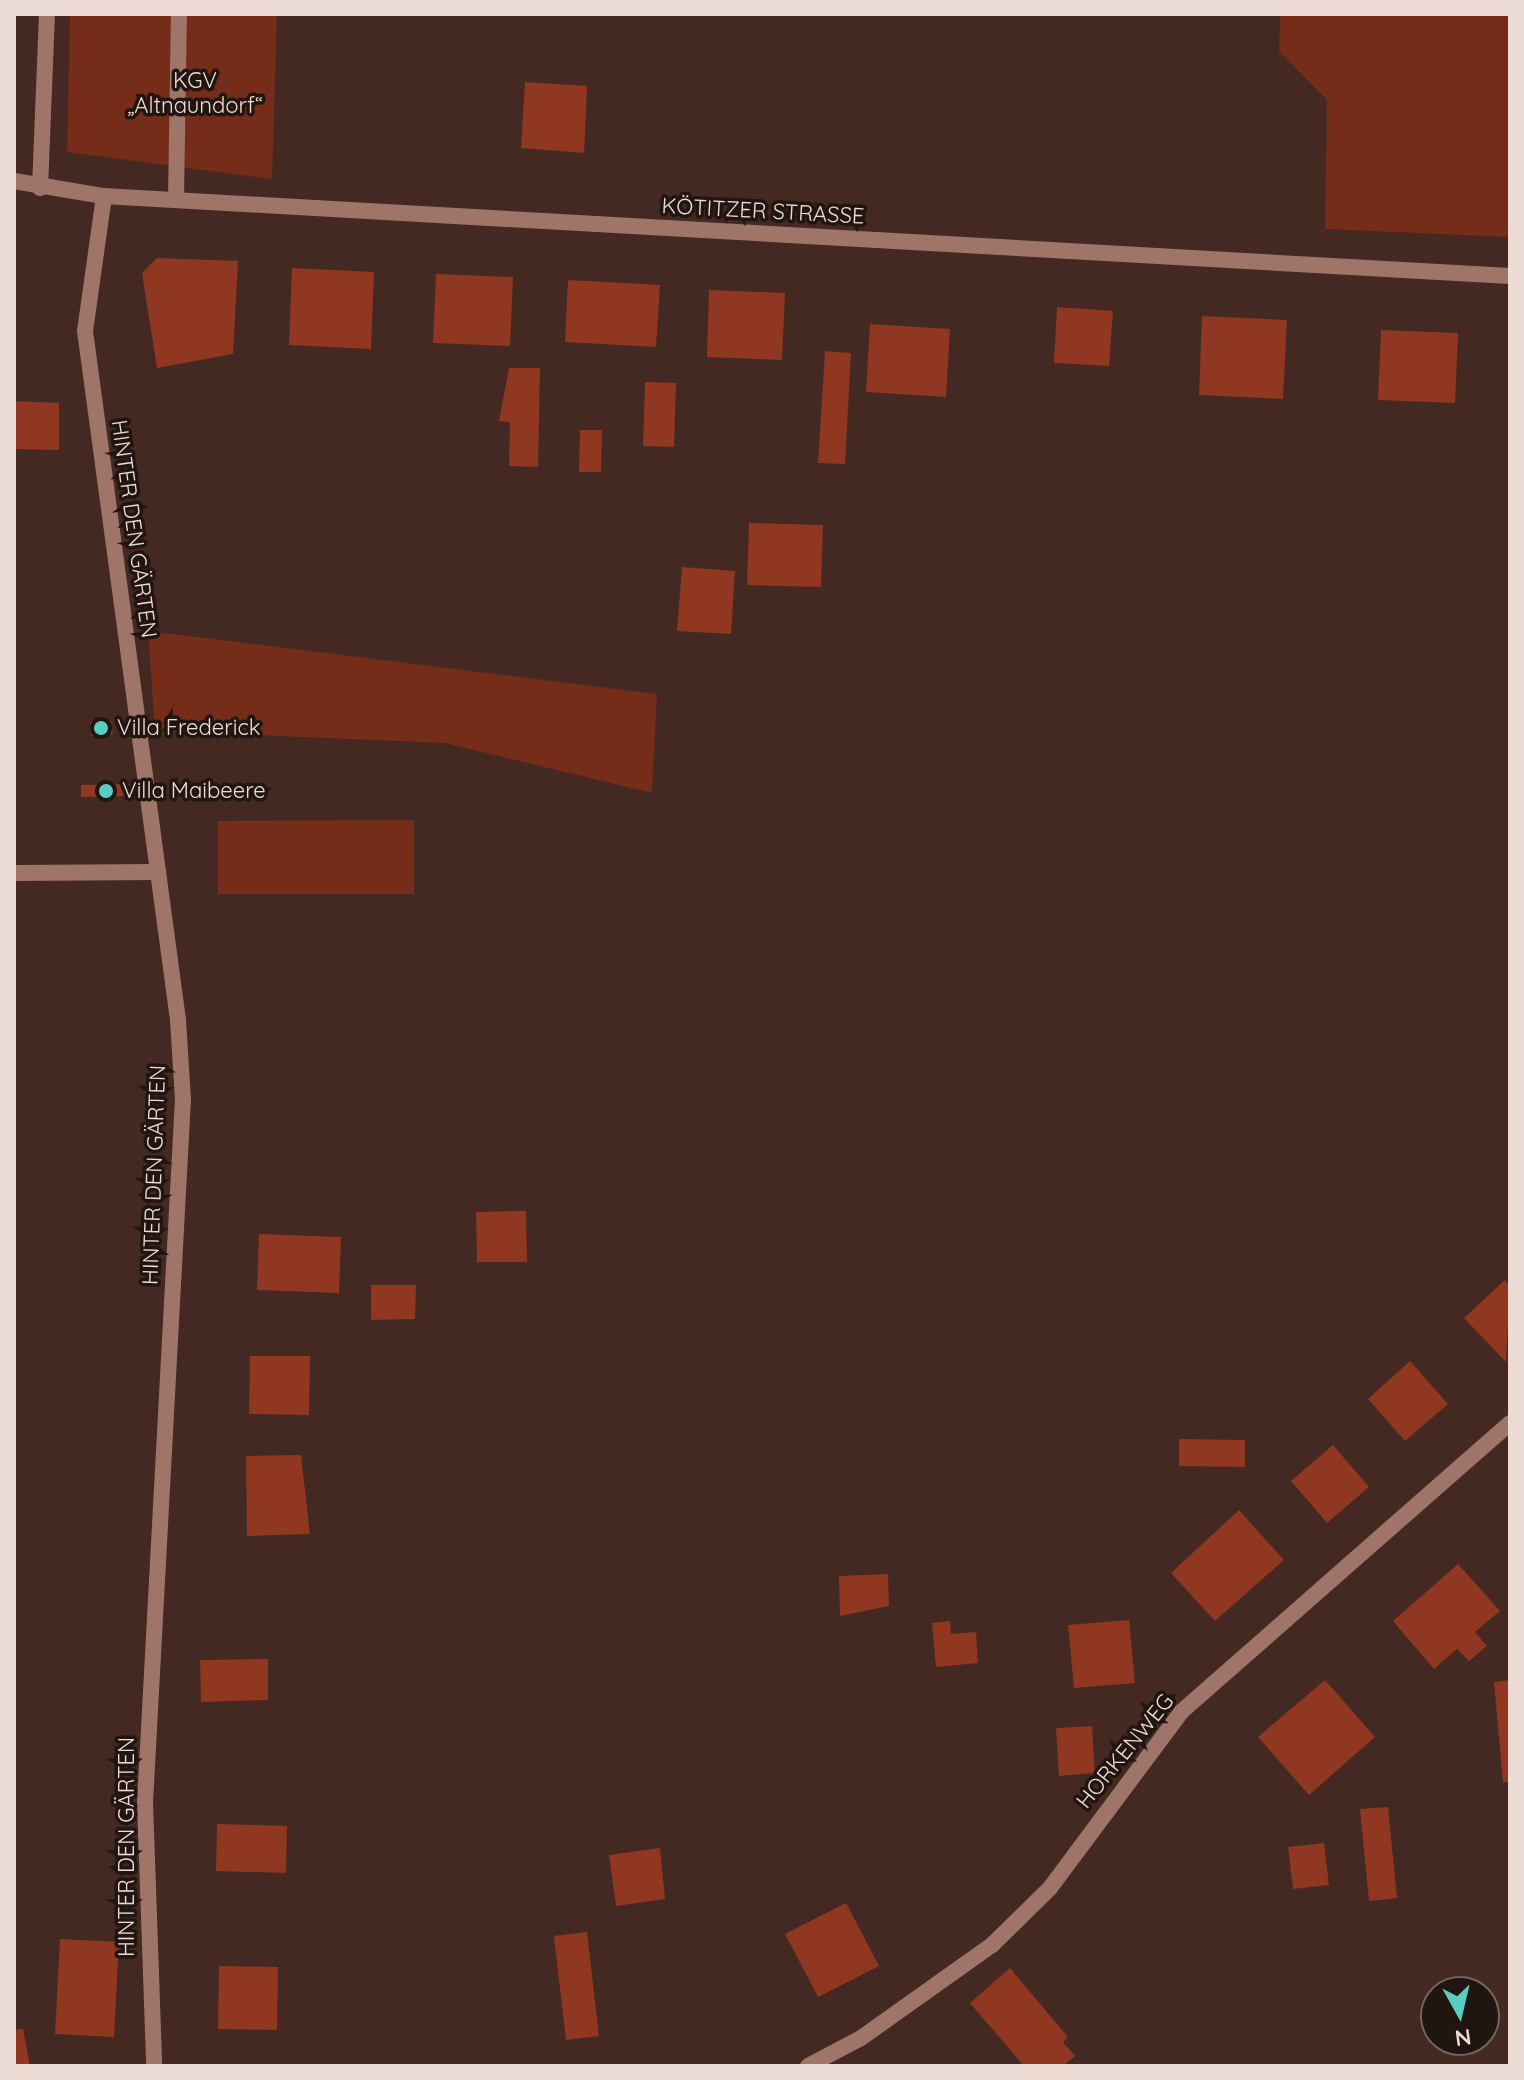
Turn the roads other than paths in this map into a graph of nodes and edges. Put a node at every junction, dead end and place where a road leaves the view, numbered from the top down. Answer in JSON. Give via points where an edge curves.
{"nodes":[{"id":1,"x":47,"y":14,"type":"edge"},
{"id":2,"x":179,"y":14,"type":"edge"},
{"id":3,"x":14,"y":181,"type":"edge"},
{"id":4,"x":40,"y":188,"type":"junction"},
{"id":5,"x":104,"y":196,"type":"junction"},
{"id":6,"x":176,"y":200,"type":"junction"},
{"id":7,"x":1510,"y":276,"type":"edge"},
{"id":8,"x":158,"y":872,"type":"junction"},
{"id":9,"x":14,"y":873,"type":"edge"},
{"id":10,"x":1510,"y":1423,"type":"edge"},
{"id":11,"x":154,"y":2066,"type":"edge"},
{"id":12,"x":808,"y":2066,"type":"edge"}],
"edges":[{"from":1,"to":4,"type":"street"},
{"from":2,"to":6,"type":"street"},
{"from":3,"to":4,"type":"street","name":"KÖTITZER STRASSE"},
{"from":4,"to":5,"type":"street","name":"KÖTITZER STRASSE"},
{"from":5,"to":6,"type":"street","name":"KÖTITZER STRASSE"},
{"from":5,"to":8,"type":"street","name":"HINTER DEN GÄRTEN","via":[[85,331]]},
{"from":6,"to":7,"type":"street","name":"KÖTITZER STRASSE"},
{"from":8,"to":9,"type":"street"},
{"from":8,"to":11,"type":"street","name":"HINTER DEN GÄRTEN","via":[[183,1099],[145,1802]]},
{"from":10,"to":12,"type":"street","name":"HORKENWEG","via":[[1181,1712],[1050,1888],[992,1945],[861,2038]]}]}
